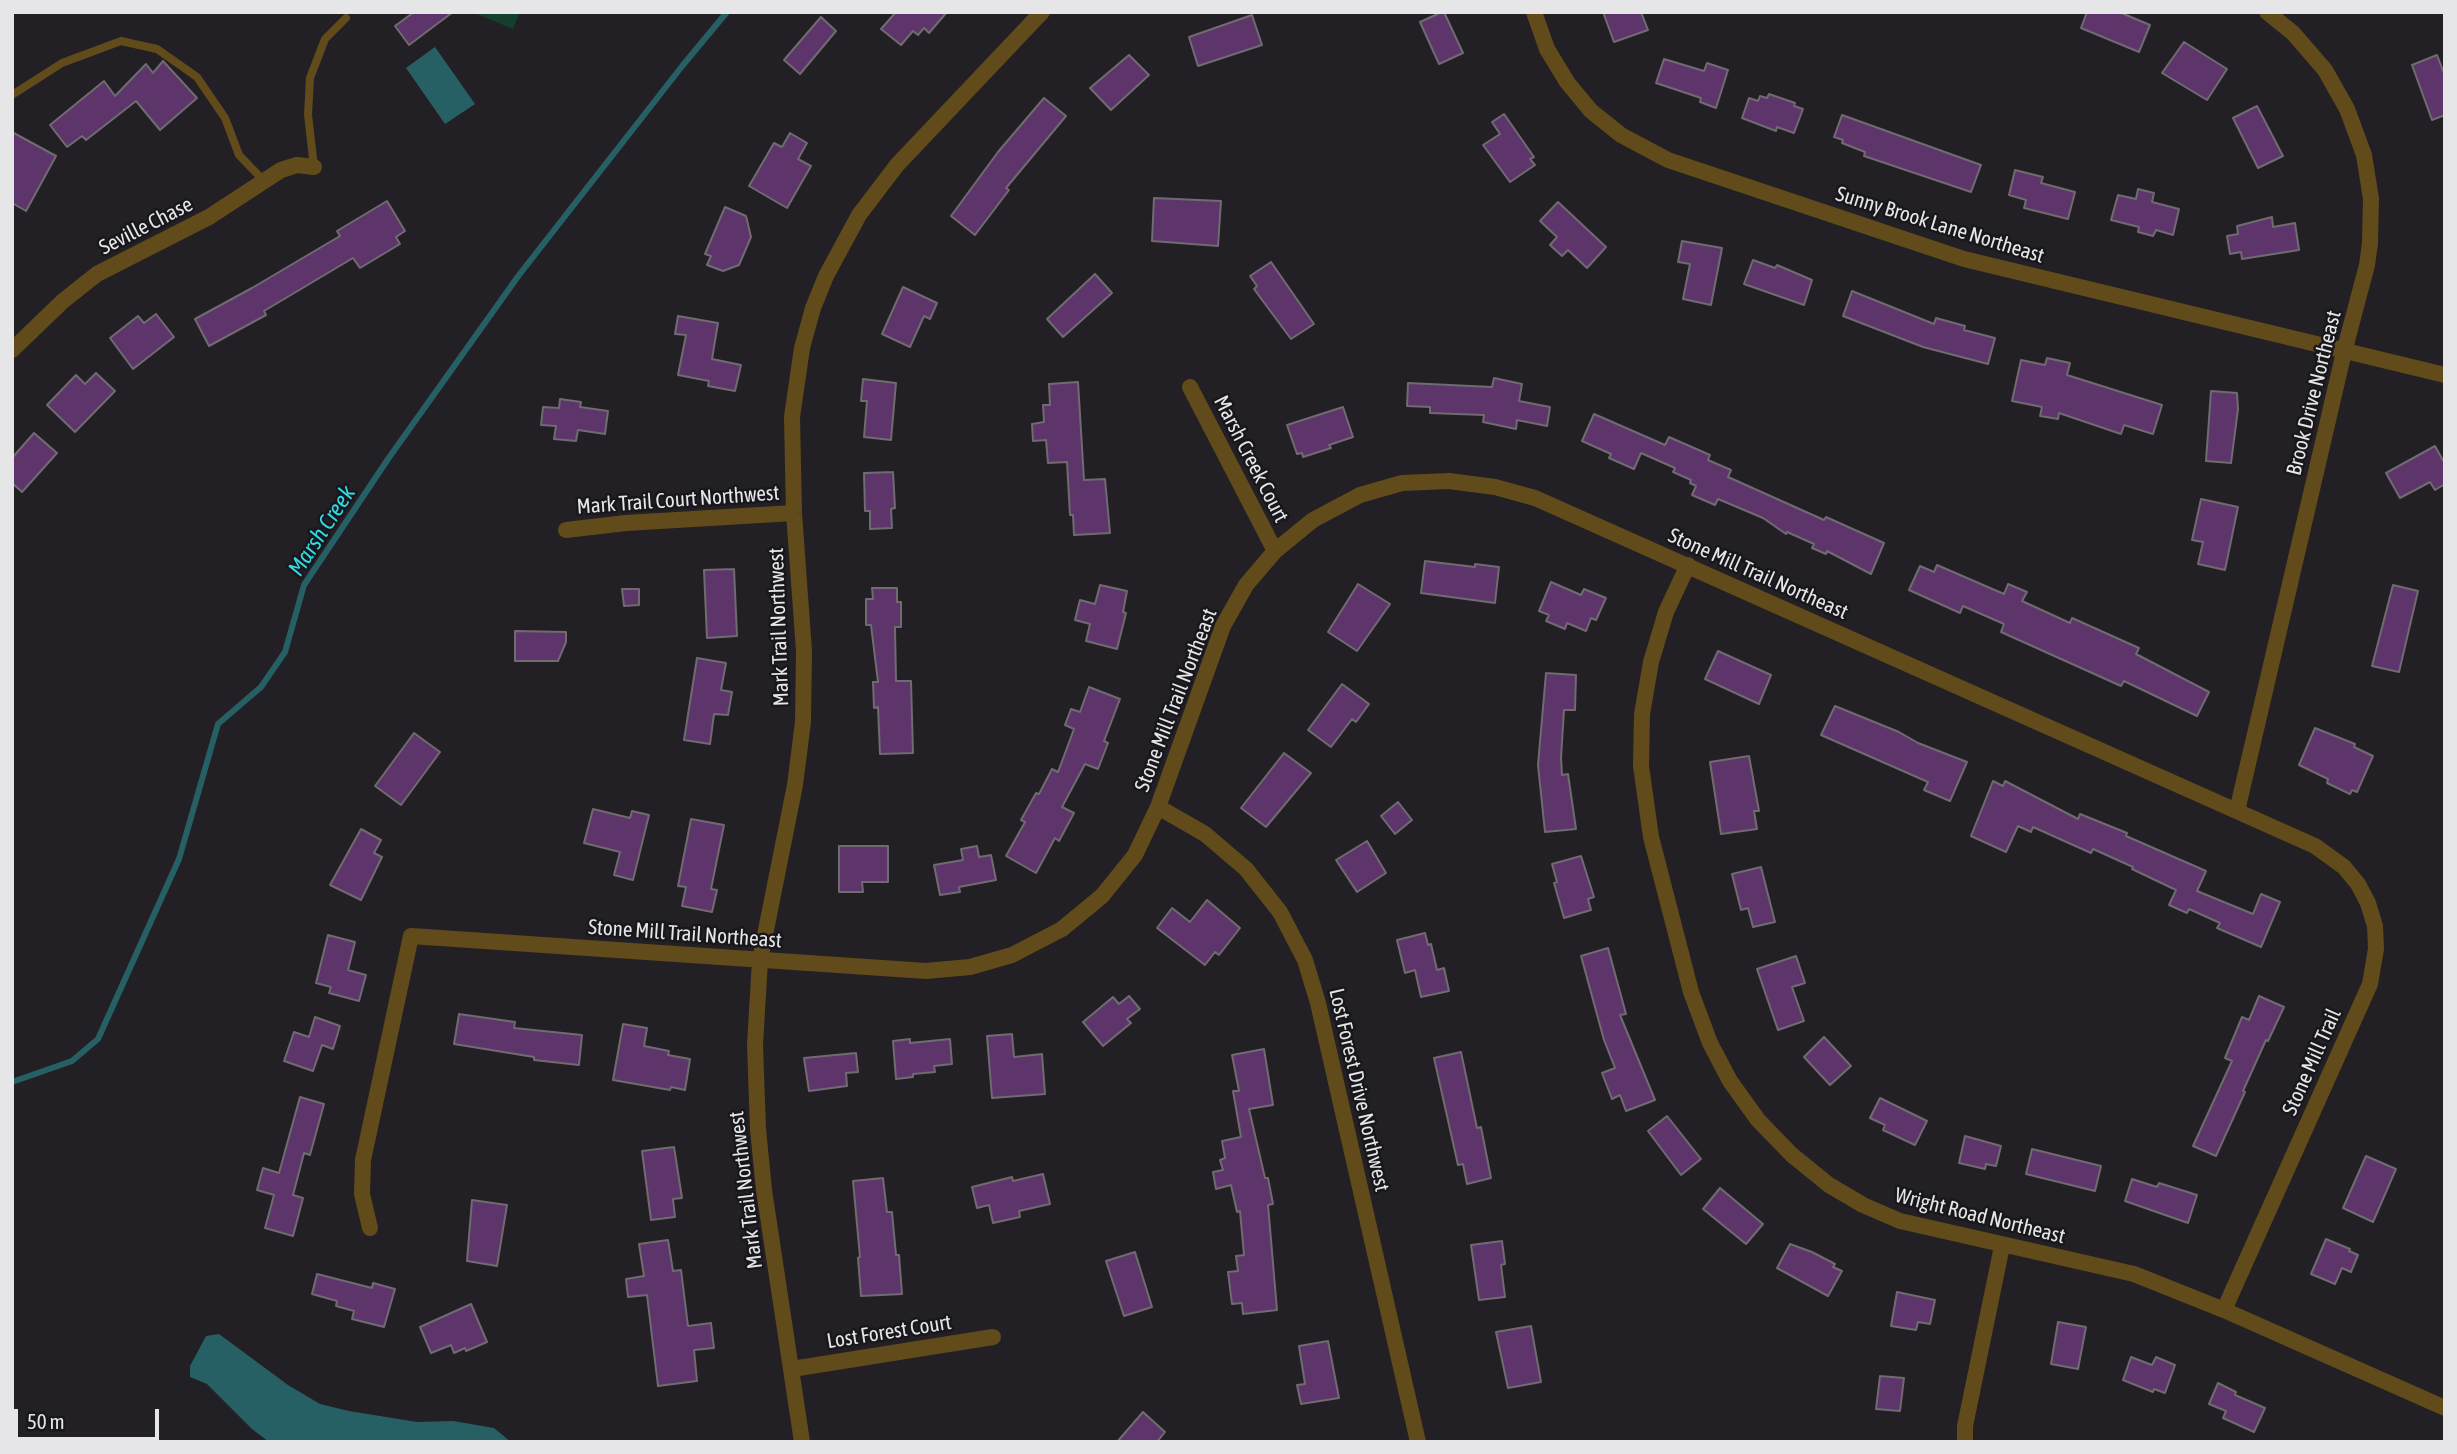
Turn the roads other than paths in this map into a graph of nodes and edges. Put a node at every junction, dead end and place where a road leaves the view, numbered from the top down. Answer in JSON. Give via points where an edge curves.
{"nodes":[{"id":1,"x":1042,"y":12,"type":"edge"},
{"id":2,"x":1534,"y":12,"type":"edge"},
{"id":3,"x":2267,"y":12,"type":"edge"},
{"id":4,"x":346,"y":18,"type":"dead end"},
{"id":5,"x":12,"y":95,"type":"edge"},
{"id":6,"x":314,"y":167,"type":"joint"},
{"id":7,"x":264,"y":181,"type":"junction"},
{"id":8,"x":12,"y":350,"type":"edge"},
{"id":9,"x":2344,"y":352,"type":"junction"},
{"id":10,"x":2445,"y":375,"type":"edge"},
{"id":11,"x":1190,"y":387,"type":"dead end"},
{"id":12,"x":794,"y":513,"type":"junction"},
{"id":13,"x":566,"y":530,"type":"dead end"},
{"id":14,"x":1275,"y":551,"type":"junction"},
{"id":15,"x":1688,"y":565,"type":"junction"},
{"id":16,"x":1158,"y":807,"type":"junction"},
{"id":17,"x":2237,"y":811,"type":"junction"},
{"id":18,"x":2310,"y":843,"type":"joint"},
{"id":19,"x":760,"y":960,"type":"junction"},
{"id":20,"x":370,"y":1228,"type":"dead end"},
{"id":21,"x":2002,"y":1246,"type":"junction"},
{"id":22,"x":2224,"y":1310,"type":"junction"},
{"id":23,"x":993,"y":1337,"type":"dead end"},
{"id":24,"x":792,"y":1369,"type":"junction"},
{"id":25,"x":2445,"y":1408,"type":"edge"},
{"id":26,"x":802,"y":1442,"type":"edge"},
{"id":27,"x":1418,"y":1442,"type":"edge"},
{"id":28,"x":1965,"y":1442,"type":"edge"}],
"edges":[{"from":1,"to":12,"type":"street","name":"Mark Trail Northwest","via":[[897,166],[859,215],[826,276],[802,348],[792,417]]},
{"from":2,"to":9,"type":"street","name":"Sunny Brook Lane Northeast","via":[[1547,49],[1591,111],[1621,135],[1668,160],[1964,259]]},
{"from":3,"to":9,"type":"street","name":"Brook Drive Northeast","via":[[2293,33],[2325,70],[2347,109],[2364,155],[2371,199],[2370,243]]},
{"from":4,"to":6,"type":"lane","via":[[325,38],[310,78],[307,115]]},
{"from":5,"to":7,"type":"lane","via":[[62,63],[121,41],[157,49],[197,77],[225,118],[239,155]]},
{"from":6,"to":7,"type":"street","name":"Seville Chase","via":[[297,165]]},
{"from":7,"to":8,"type":"street","name":"Seville Chase","via":[[209,217],[97,274]]},
{"from":9,"to":10,"type":"street","name":"Sunny Brook Lane Northeast"},
{"from":9,"to":17,"type":"street","name":"Brook Drive Northeast"},
{"from":11,"to":14,"type":"street","name":"Marsh Creek Court"},
{"from":12,"to":13,"type":"street","name":"Mark Trail Court Northwest"},
{"from":12,"to":19,"type":"street","name":"Mark Trail Northwest","via":[[804,651],[803,722]]},
{"from":14,"to":15,"type":"street","name":"Stone Mill Trail Northeast","via":[[1313,520],[1360,495],[1402,483],[1448,481],[1535,498]]},
{"from":14,"to":16,"type":"street","name":"Stone Mill Trail Northeast","via":[[1246,585],[1223,626]]},
{"from":15,"to":17,"type":"street","name":"Stone Mill Trail Northeast"},
{"from":15,"to":21,"type":"street","name":"Wright Road Northeast","via":[[1666,612],[1651,662],[1642,714],[1641,766],[1651,837],[1691,992],[1710,1043],[1758,1120],[1791,1155],[1829,1185],[1900,1221]]},
{"from":16,"to":19,"type":"street","name":"Stone Mill Trail Northeast","via":[[1135,855],[1102,896],[1062,929],[1012,955],[970,967],[926,971]]},
{"from":16,"to":27,"type":"street","name":"Lost Forest Drive Northwest","via":[[1205,834],[1246,869],[1280,912],[1305,960]]},
{"from":17,"to":18,"type":"street","name":"Stone Mill Trail Northeast"},
{"from":18,"to":22,"type":"street","name":"Stone Mill Trail","via":[[2344,867],[2368,903],[2376,949],[2370,984]]},
{"from":19,"to":20,"type":"street","name":"Stone Mill Trail Northeast","via":[[411,936],[363,1160],[362,1194]]},
{"from":19,"to":24,"type":"street","name":"Mark Trail Northwest","via":[[755,1045],[758,1129]]},
{"from":21,"to":22,"type":"street","name":"Wright Road Northeast","via":[[2134,1274]]},
{"from":21,"to":28,"type":"street"},
{"from":22,"to":25,"type":"street","name":"Wright Road Northeast"},
{"from":23,"to":24,"type":"street","name":"Lost Forest Court"},
{"from":24,"to":26,"type":"street","name":"Mark Trail Northwest"}]}
